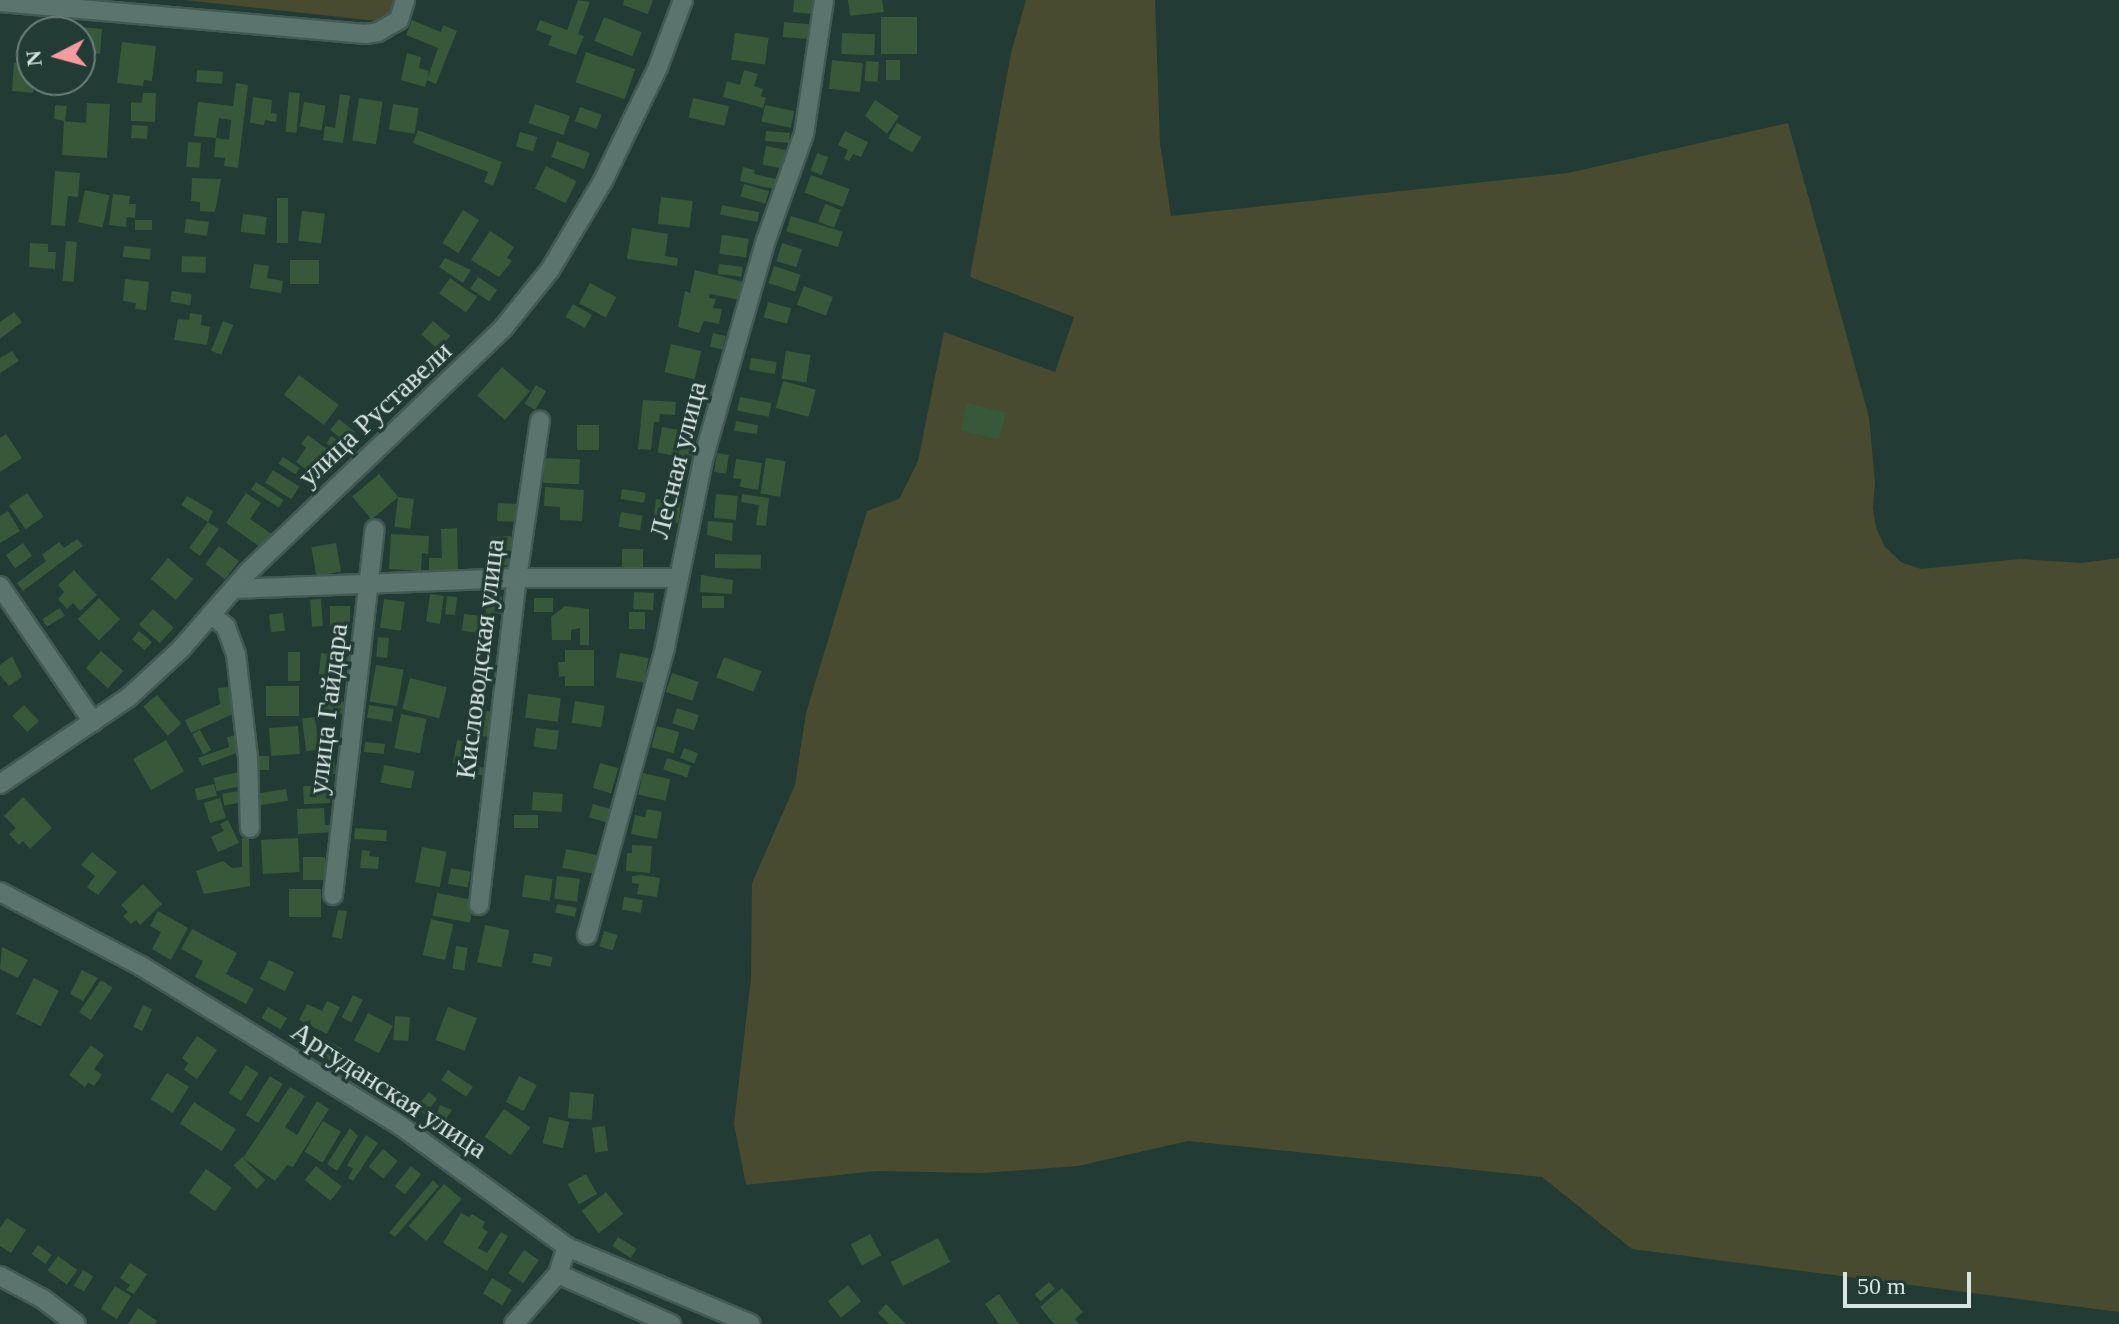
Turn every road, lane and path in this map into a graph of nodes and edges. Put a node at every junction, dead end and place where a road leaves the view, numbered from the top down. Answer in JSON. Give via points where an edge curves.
{"nodes":[{"id":1,"x":405,"y":0,"type":"edge"},
{"id":2,"x":683,"y":0,"type":"edge"},
{"id":3,"x":824,"y":0,"type":"edge"},
{"id":4,"x":0,"y":2,"type":"edge"},
{"id":5,"x":540,"y":421,"type":"dead end"},
{"id":6,"x":375,"y":529,"type":"dead end"},
{"id":7,"x":517,"y":578,"type":"junction"},
{"id":8,"x":679,"y":578,"type":"junction"},
{"id":9,"x":371,"y":581,"type":"junction"},
{"id":10,"x":0,"y":586,"type":"edge"},
{"id":11,"x":233,"y":589,"type":"junction"},
{"id":12,"x":211,"y":614,"type":"junction"},
{"id":13,"x":93,"y":722,"type":"junction"},
{"id":14,"x":0,"y":784,"type":"edge"},
{"id":15,"x":250,"y":828,"type":"dead end"},
{"id":16,"x":0,"y":892,"type":"edge"},
{"id":17,"x":333,"y":895,"type":"dead end"},
{"id":18,"x":479,"y":905,"type":"dead end"},
{"id":19,"x":587,"y":935,"type":"dead end"},
{"id":20,"x":567,"y":1247,"type":"junction"},
{"id":21,"x":558,"y":1274,"type":"junction"},
{"id":22,"x":0,"y":1276,"type":"edge"},
{"id":23,"x":76,"y":1324,"type":"edge"},
{"id":24,"x":514,"y":1324,"type":"edge"},
{"id":25,"x":671,"y":1324,"type":"edge"},
{"id":26,"x":751,"y":1324,"type":"edge"}],
"edges":[{"from":1,"to":4,"type":"street","via":[[399,20],[366,34]]},
{"from":2,"to":11,"type":"street","name":"улица Руставели","via":[[658,67],[603,181],[529,297],[478,354]]},
{"from":3,"to":8,"type":"street","name":"Лесная улица","via":[[804,134],[736,342],[704,456]]},
{"from":5,"to":7,"type":"street","name":"Кисловодская улица"},
{"from":6,"to":9,"type":"street","name":"улица Гайдара"},
{"from":7,"to":8,"type":"street"},
{"from":7,"to":9,"type":"street"},
{"from":7,"to":18,"type":"street","name":"Кисловодская улица"},
{"from":8,"to":19,"type":"street","name":"Лесная улица"},
{"from":9,"to":11,"type":"street"},
{"from":9,"to":17,"type":"street","name":"улица Гайдара"},
{"from":10,"to":13,"type":"street"},
{"from":11,"to":12,"type":"street","name":"улица Руставели"},
{"from":12,"to":13,"type":"street","name":"улица Руставели","via":[[129,697]]},
{"from":12,"to":15,"type":"street","via":[[226,627],[236,654]]},
{"from":13,"to":14,"type":"street","name":"улица Руставели"},
{"from":16,"to":20,"type":"street","name":"Аргуданская улица","via":[[141,966],[389,1118]]},
{"from":20,"to":21,"type":"street"},
{"from":20,"to":26,"type":"street","name":"Аргуданская улица"},
{"from":21,"to":24,"type":"street"},
{"from":21,"to":25,"type":"street"},
{"from":22,"to":23,"type":"street"}]}
